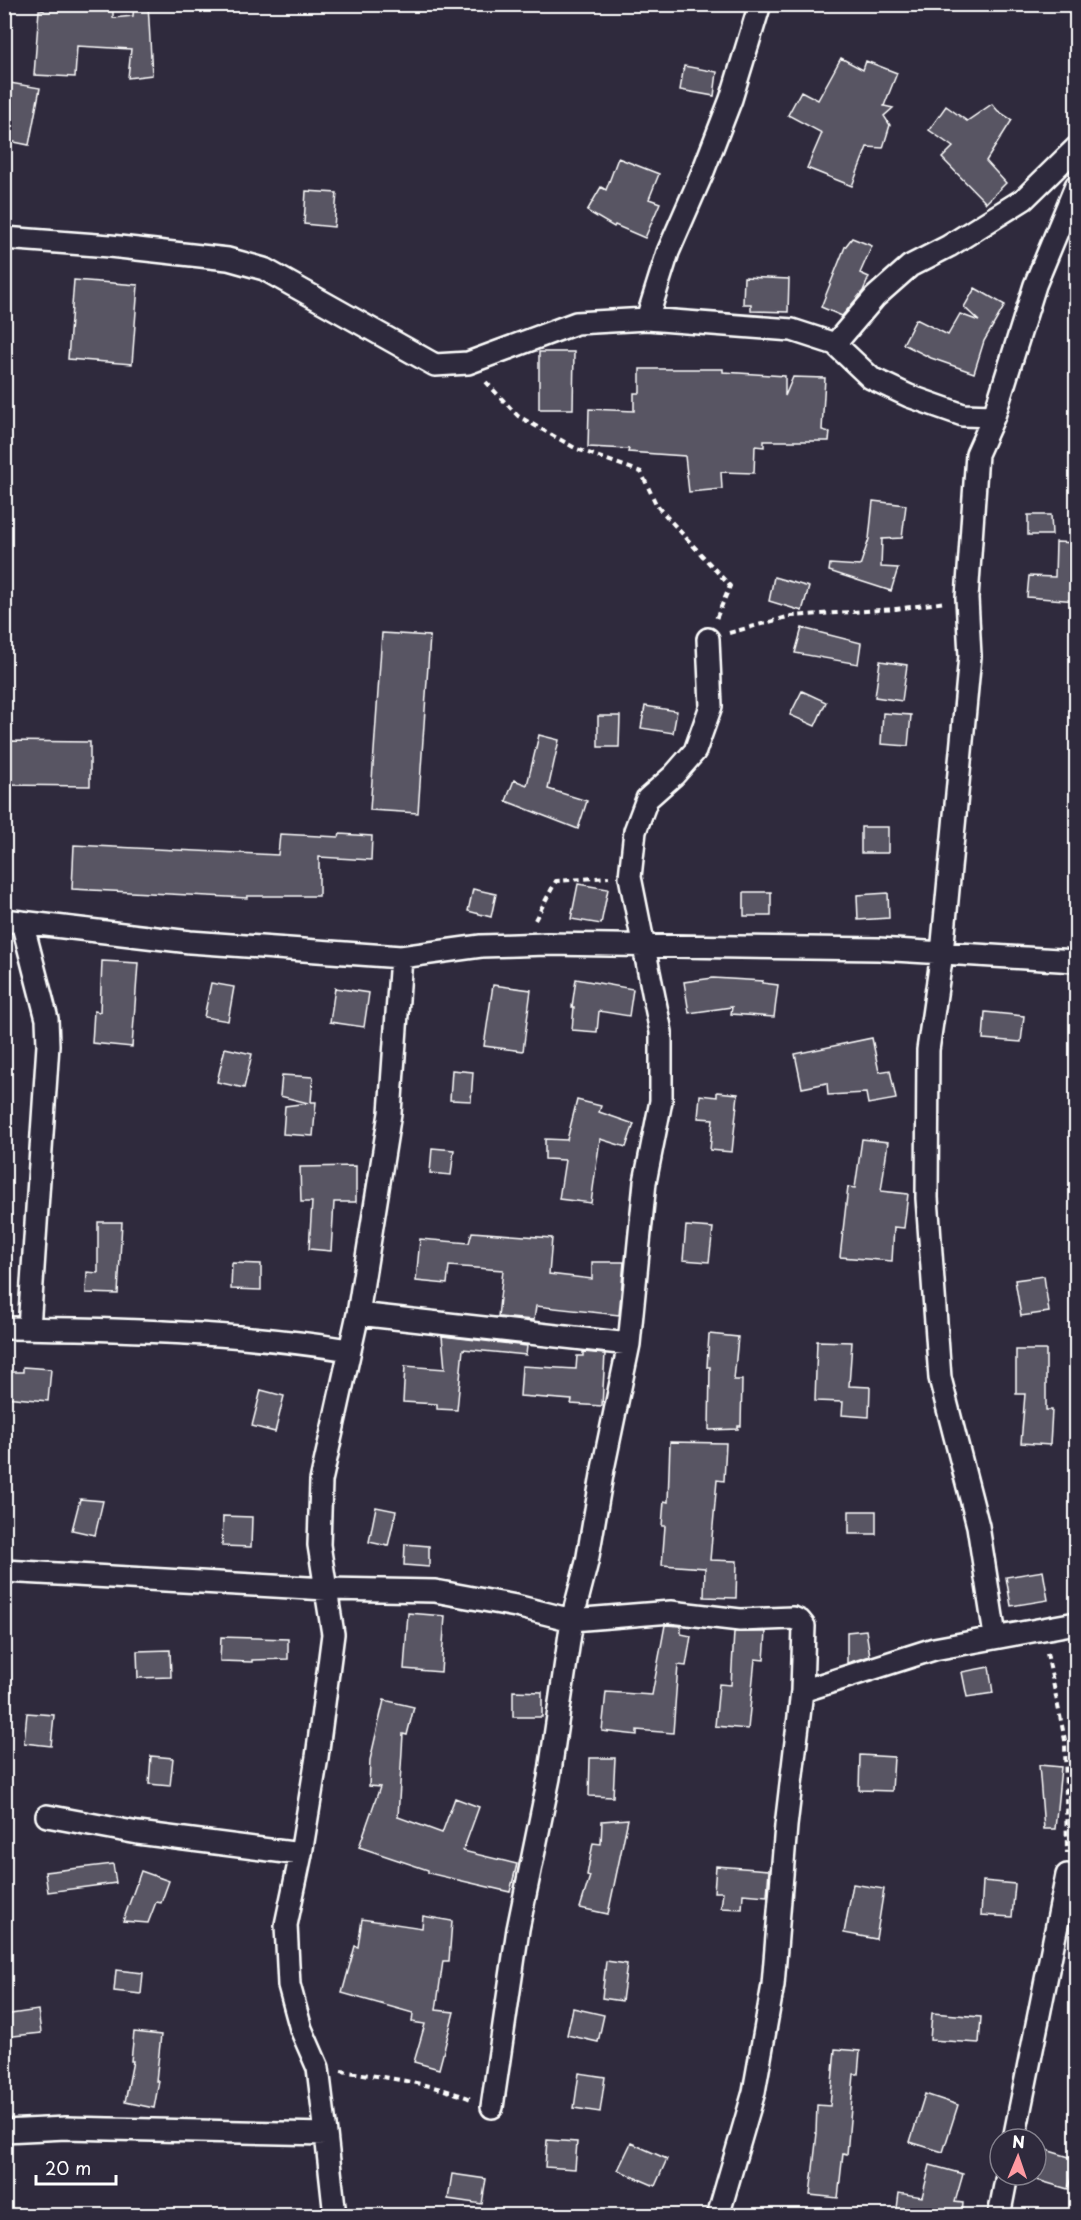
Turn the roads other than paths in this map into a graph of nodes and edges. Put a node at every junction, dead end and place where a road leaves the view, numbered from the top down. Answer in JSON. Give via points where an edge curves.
{"nodes":[{"id":1,"x":760,"y":4,"type":"edge"},
{"id":2,"x":1077,"y":148,"type":"edge"},
{"id":3,"x":1077,"y":186,"type":"edge"},
{"id":4,"x":4,"y":238,"type":"edge"},
{"id":5,"x":647,"y":319,"type":"junction"},
{"id":6,"x":835,"y":344,"type":"junction"},
{"id":7,"x":994,"y":416,"type":"junction"},
{"id":8,"x":708,"y":639,"type":"road end"},
{"id":9,"x":13,"y":921,"type":"edge"},
{"id":10,"x":644,"y":945,"type":"junction"},
{"id":11,"x":942,"y":953,"type":"junction"},
{"id":12,"x":401,"y":957,"type":"junction"},
{"id":13,"x":1077,"y":961,"type":"edge"},
{"id":14,"x":358,"y":1314,"type":"junction"},
{"id":15,"x":4,"y":1328,"type":"edge"},
{"id":16,"x":29,"y":1328,"type":"junction"},
{"id":17,"x":629,"y":1344,"type":"junction"},
{"id":18,"x":349,"y":1350,"type":"junction"},
{"id":19,"x":4,"y":1571,"type":"edge"},
{"id":20,"x":326,"y":1589,"type":"junction"},
{"id":21,"x":572,"y":1620,"type":"junction"},
{"id":22,"x":1077,"y":1623,"type":"edge"},
{"id":23,"x":994,"y":1636,"type":"junction"},
{"id":24,"x":802,"y":1691,"type":"junction"},
{"id":25,"x":47,"y":1816,"type":"dead end"},
{"id":26,"x":301,"y":1854,"type":"junction"},
{"id":27,"x":1072,"y":1877,"type":"edge"},
{"id":28,"x":492,"y":2107,"type":"road end"},
{"id":29,"x":1017,"y":2127,"type":"edge"},
{"id":30,"x":4,"y":2131,"type":"edge"},
{"id":31,"x":326,"y":2134,"type":"junction"},
{"id":32,"x":1005,"y":2187,"type":"edge"},
{"id":33,"x":335,"y":2216,"type":"edge"},
{"id":34,"x":718,"y":2216,"type":"edge"},
{"id":35,"x":999,"y":2216,"type":"edge"}],
"edges":[{"from":1,"to":5,"type":"street","via":[[731,99],[668,252]]},
{"from":2,"to":6,"type":"street","via":[[1024,199],[910,266],[875,297]]},
{"from":3,"to":7,"type":"street","via":[[1035,285]]},
{"from":4,"to":5,"type":"street","via":[[228,259],[264,269],[435,364],[468,363],[576,323]]},
{"from":5,"to":6,"type":"street","via":[[792,330]]},
{"from":6,"to":7,"type":"street","via":[[871,378],[890,387],[963,415]]},
{"from":7,"to":11,"type":"street","via":[[977,454],[967,598],[970,656]]},
{"from":8,"to":10,"type":"street","via":[[711,706],[695,751],[647,799],[635,831],[630,877]]},
{"from":9,"to":12,"type":"street","via":[[190,942]]},
{"from":9,"to":16,"type":"street","via":[[47,1019]]},
{"from":10,"to":11,"type":"street"},
{"from":10,"to":12,"type":"street","via":[[481,945]]},
{"from":10,"to":17,"type":"street","via":[[661,1032],[660,1101],[645,1182]]},
{"from":11,"to":13,"type":"street"},
{"from":11,"to":23,"type":"street","via":[[928,1050],[927,1186],[939,1367],[978,1526]]},
{"from":12,"to":14,"type":"street","via":[[390,1113]]},
{"from":14,"to":17,"type":"street"},
{"from":14,"to":18,"type":"street"},
{"from":15,"to":16,"type":"street"},
{"from":16,"to":18,"type":"street","via":[[222,1335]]},
{"from":17,"to":21,"type":"street"},
{"from":18,"to":20,"type":"street","via":[[321,1481],[319,1545]]},
{"from":19,"to":20,"type":"street"},
{"from":20,"to":21,"type":"street","via":[[435,1591]]},
{"from":20,"to":26,"type":"street","via":[[333,1634]]},
{"from":21,"to":24,"type":"street","via":[[671,1612],[740,1620],[793,1618],[804,1626]]},
{"from":21,"to":28,"type":"street","via":[[549,1778],[518,1929]]},
{"from":22,"to":23,"type":"street"},
{"from":23,"to":24,"type":"street","via":[[934,1649]]},
{"from":24,"to":34,"type":"street","via":[[773,1985],[754,2092]]},
{"from":25,"to":26,"type":"street","via":[[138,1833]]},
{"from":26,"to":31,"type":"street","via":[[286,1924],[289,1985],[301,2029],[318,2068]]},
{"from":27,"to":29,"type":"street"},
{"from":30,"to":31,"type":"street","via":[[66,2128]]},
{"from":31,"to":33,"type":"street"},
{"from":32,"to":35,"type":"street"}]}
